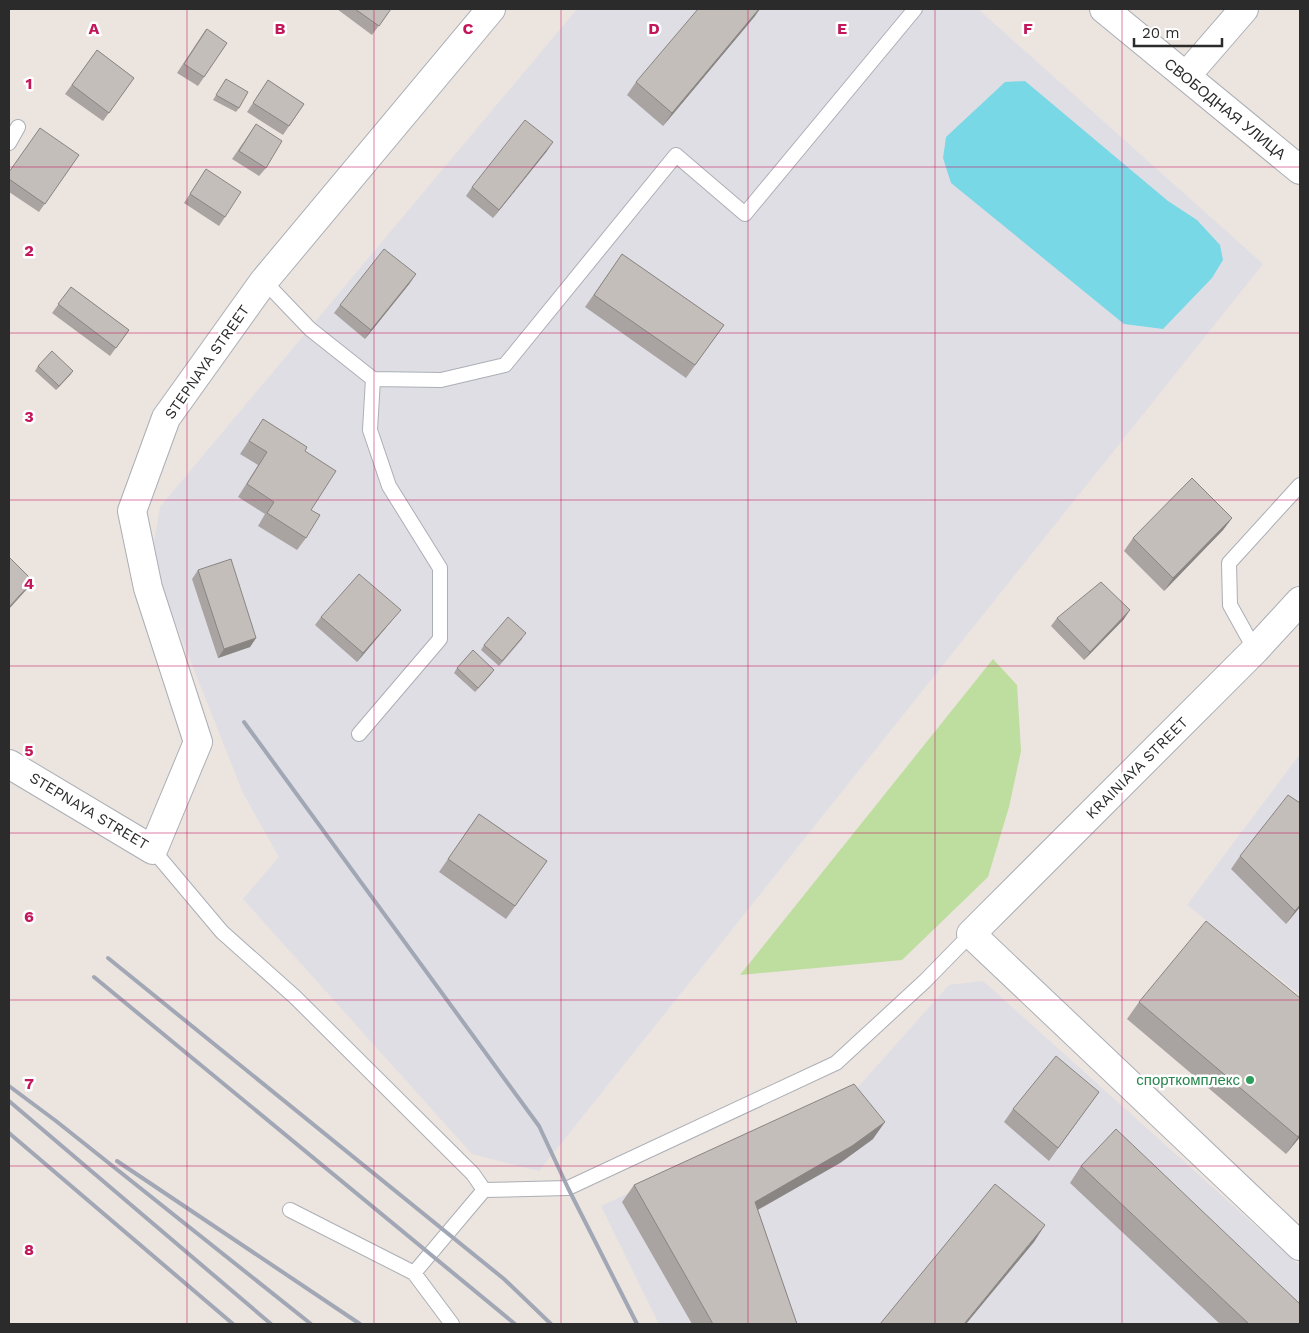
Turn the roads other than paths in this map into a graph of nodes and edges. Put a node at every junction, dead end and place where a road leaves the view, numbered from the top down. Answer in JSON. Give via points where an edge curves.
{"nodes":[{"id":1,"x":490,"y":9,"type":"edge"},
{"id":2,"x":915,"y":9,"type":"edge"},
{"id":3,"x":1104,"y":9,"type":"edge"},
{"id":4,"x":1244,"y":9,"type":"edge"},
{"id":5,"x":1186,"y":76,"type":"junction"},
{"id":6,"x":18,"y":126,"type":"dead end"},
{"id":7,"x":9,"y":143,"type":"edge"},
{"id":8,"x":1300,"y":170,"type":"edge"},
{"id":9,"x":264,"y":281,"type":"junction"},
{"id":10,"x":374,"y":379,"type":"junction"},
{"id":11,"x":1300,"y":485,"type":"edge"},
{"id":12,"x":1300,"y":600,"type":"edge"},
{"id":13,"x":1255,"y":650,"type":"junction"},
{"id":14,"x":359,"y":734,"type":"dead end"},
{"id":15,"x":9,"y":764,"type":"edge"},
{"id":16,"x":153,"y":850,"type":"junction"},
{"id":17,"x":971,"y":934,"type":"junction"},
{"id":18,"x":484,"y":1190,"type":"junction"},
{"id":19,"x":290,"y":1210,"type":"dead end"},
{"id":20,"x":1300,"y":1246,"type":"edge"},
{"id":21,"x":414,"y":1273,"type":"junction"},
{"id":22,"x":452,"y":1324,"type":"edge"}],
"edges":[{"from":1,"to":9,"type":"street","name":"STEPNAYA STREET"},
{"from":2,"to":10,"type":"lane","via":[[745,214],[676,155],[505,365],[441,380]]},
{"from":3,"to":5,"type":"street","name":"СВОБОДНАЯ УЛИЦА"},
{"from":4,"to":5,"type":"street"},
{"from":5,"to":8,"type":"street","name":"СВОБОДНАЯ УЛИЦА"},
{"from":6,"to":7,"type":"lane"},
{"from":9,"to":10,"type":"lane","via":[[310,329]]},
{"from":9,"to":16,"type":"street","name":"STEPNAYA STREET","via":[[166,418],[132,511],[148,588],[198,742]]},
{"from":10,"to":14,"type":"lane","via":[[370,430],[389,486],[440,568],[440,639]]},
{"from":11,"to":13,"type":"lane","via":[[1228,563],[1230,605]]},
{"from":12,"to":13,"type":"street","name":"KRAINIAYA STREET"},
{"from":13,"to":17,"type":"street","name":"KRAINIAYA STREET"},
{"from":15,"to":16,"type":"street","name":"STEPNAYA STREET"},
{"from":16,"to":18,"type":"lane","via":[[222,932],[302,1004],[474,1174]]},
{"from":17,"to":18,"type":"lane","via":[[836,1063],[568,1188]]},
{"from":17,"to":20,"type":"street"},
{"from":18,"to":21,"type":"lane"},
{"from":19,"to":21,"type":"lane"},
{"from":21,"to":22,"type":"lane"}]}
